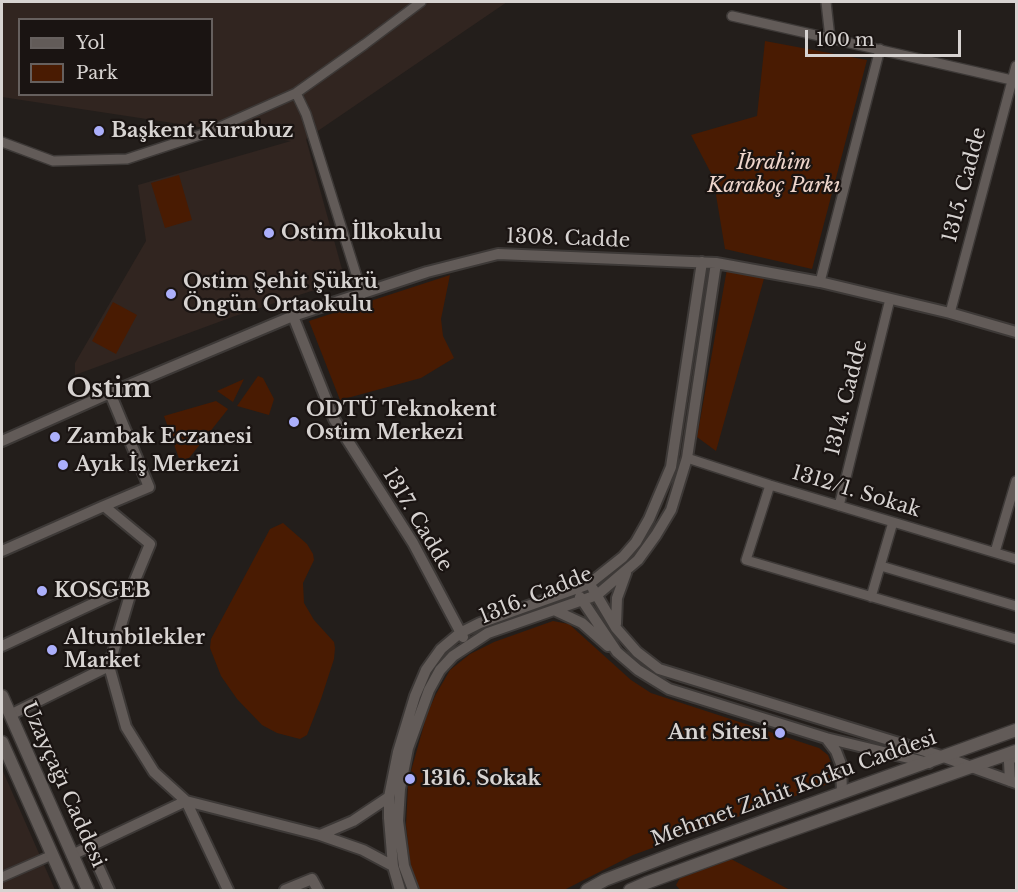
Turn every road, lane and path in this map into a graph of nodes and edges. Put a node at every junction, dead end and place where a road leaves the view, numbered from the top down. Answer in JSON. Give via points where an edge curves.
{"nodes":[{"id":1,"x":421,"y":2,"type":"edge"},
{"id":2,"x":826,"y":2,"type":"edge"},
{"id":3,"x":732,"y":16,"type":"dead end"},
{"id":4,"x":830,"y":38,"type":"junction"},
{"id":5,"x":880,"y":49,"type":"junction"},
{"id":6,"x":1017,"y":66,"type":"edge"},
{"id":7,"x":1014,"y":81,"type":"edge"},
{"id":8,"x":296,"y":93,"type":"junction"},
{"id":9,"x":2,"y":142,"type":"edge"},
{"id":10,"x":702,"y":262,"type":"junction"},
{"id":11,"x":716,"y":263,"type":"junction"},
{"id":12,"x":820,"y":282,"type":"junction"},
{"id":13,"x":362,"y":293,"type":"junction"},
{"id":14,"x":890,"y":299,"type":"junction"},
{"id":15,"x":950,"y":313,"type":"junction"},
{"id":16,"x":293,"y":316,"type":"junction"},
{"id":17,"x":1017,"y":332,"type":"edge"},
{"id":18,"x":110,"y":393,"type":"junction"},
{"id":19,"x":2,"y":441,"type":"edge"},
{"id":20,"x":687,"y":458,"type":"junction"},
{"id":21,"x":1017,"y":481,"type":"edge"},
{"id":22,"x":770,"y":485,"type":"junction"},
{"id":23,"x":104,"y":506,"type":"junction"},
{"id":24,"x":839,"y":506,"type":"junction"},
{"id":25,"x":893,"y":522,"type":"junction"},
{"id":26,"x":2,"y":551,"type":"edge"},
{"id":27,"x":995,"y":552,"type":"junction"},
{"id":28,"x":1017,"y":559,"type":"edge"},
{"id":29,"x":881,"y":566,"type":"junction"},
{"id":30,"x":628,"y":569,"type":"junction"},
{"id":31,"x":589,"y":584,"type":"junction"},
{"id":32,"x":133,"y":585,"type":"junction"},
{"id":33,"x":574,"y":590,"type":"junction"},
{"id":34,"x":597,"y":595,"type":"junction"},
{"id":35,"x":871,"y":597,"type":"junction"},
{"id":36,"x":583,"y":600,"type":"junction"},
{"id":37,"x":1017,"y":606,"type":"edge"},
{"id":38,"x":554,"y":610,"type":"junction"},
{"id":39,"x":616,"y":628,"type":"junction"},
{"id":40,"x":460,"y":633,"type":"junction"},
{"id":41,"x":1017,"y":639,"type":"edge"},
{"id":42,"x":468,"y":645,"type":"junction"},
{"id":43,"x":2,"y":646,"type":"edge"},
{"id":44,"x":617,"y":652,"type":"junction"},
{"id":45,"x":110,"y":666,"type":"junction"},
{"id":46,"x":2,"y":696,"type":"edge"},
{"id":47,"x":10,"y":715,"type":"junction"},
{"id":48,"x":1017,"y":730,"type":"edge"},
{"id":49,"x":826,"y":738,"type":"junction"},
{"id":50,"x":2,"y":742,"type":"edge"},
{"id":51,"x":1016,"y":751,"type":"edge"},
{"id":52,"x":941,"y":756,"type":"junction"},
{"id":53,"x":923,"y":762,"type":"junction"},
{"id":54,"x":968,"y":767,"type":"junction"},
{"id":55,"x":1013,"y":782,"type":"edge"},
{"id":56,"x":842,"y":793,"type":"junction"},
{"id":57,"x":389,"y":797,"type":"junction"},
{"id":58,"x":186,"y":801,"type":"junction"},
{"id":59,"x":320,"y":835,"type":"junction"},
{"id":60,"x":89,"y":846,"type":"junction"},
{"id":61,"x":52,"y":855,"type":"junction"},
{"id":62,"x":72,"y":855,"type":"junction"},
{"id":63,"x":393,"y":866,"type":"junction"},
{"id":64,"x":2,"y":878,"type":"edge"},
{"id":65,"x":68,"y":891,"type":"edge"},
{"id":66,"x":88,"y":891,"type":"edge"},
{"id":67,"x":109,"y":891,"type":"edge"},
{"id":68,"x":228,"y":891,"type":"edge"},
{"id":69,"x":285,"y":891,"type":"edge"},
{"id":70,"x":318,"y":891,"type":"edge"},
{"id":71,"x":400,"y":891,"type":"edge"},
{"id":72,"x":413,"y":891,"type":"edge"},
{"id":73,"x":587,"y":891,"type":"edge"},
{"id":74,"x":630,"y":891,"type":"edge"}],
"edges":[{"from":1,"to":8,"type":"street"},
{"from":2,"to":4,"type":"street"},
{"from":3,"to":4,"type":"street"},
{"from":4,"to":5,"type":"street"},
{"from":5,"to":7,"type":"street"},
{"from":5,"to":12,"type":"street"},
{"from":6,"to":7,"type":"street","name":"1315. Cadde"},
{"from":7,"to":15,"type":"street","name":"1315. Cadde"},
{"from":8,"to":9,"type":"street","via":[[206,133],[127,159],[53,161]]},
{"from":8,"to":13,"type":"street"},
{"from":10,"to":11,"type":"street","name":"1308. Cadde"},
{"from":10,"to":13,"type":"street","name":"1308. Cadde","via":[[498,254]]},
{"from":10,"to":31,"type":"street","name":"1316. Cadde","via":[[671,467],[636,542]]},
{"from":11,"to":12,"type":"street","name":"1308. Cadde"},
{"from":11,"to":20,"type":"street","name":"1316. Cadde"},
{"from":12,"to":14,"type":"street","name":"1308. Cadde"},
{"from":13,"to":16,"type":"street","name":"1308. Cadde"},
{"from":14,"to":15,"type":"street","name":"1308. Cadde"},
{"from":14,"to":24,"type":"street","name":"1314. Cadde"},
{"from":15,"to":17,"type":"street","name":"1308. Cadde"},
{"from":16,"to":18,"type":"street","name":"1308. Cadde"},
{"from":16,"to":40,"type":"street","name":"1317. Cadde","via":[[334,419],[413,543]]},
{"from":18,"to":19,"type":"street","name":"1308. Cadde"},
{"from":18,"to":23,"type":"street","via":[[149,487]]},
{"from":20,"to":22,"type":"street","name":"1312/1. Sokak"},
{"from":20,"to":30,"type":"street","name":"1316. Cadde","via":[[671,510],[656,536]]},
{"from":21,"to":27,"type":"street"},
{"from":22,"to":24,"type":"street","name":"1312/1. Sokak"},
{"from":22,"to":35,"type":"street","via":[[746,560]]},
{"from":23,"to":26,"type":"street"},
{"from":23,"to":32,"type":"street","via":[[150,544]]},
{"from":24,"to":25,"type":"street","name":"1312/1. Sokak"},
{"from":25,"to":27,"type":"street","name":"1312/1. Sokak"},
{"from":25,"to":29,"type":"street"},
{"from":27,"to":28,"type":"street","name":"1312/1. Sokak"},
{"from":29,"to":35,"type":"street"},
{"from":29,"to":37,"type":"street"},
{"from":30,"to":34,"type":"street","name":"1316. Cadde"},
{"from":30,"to":39,"type":"street","via":[[617,598]]},
{"from":31,"to":33,"type":"street","name":"1316. Cadde"},
{"from":31,"to":34,"type":"street"},
{"from":32,"to":43,"type":"street"},
{"from":32,"to":45,"type":"street"},
{"from":33,"to":36,"type":"street"},
{"from":33,"to":40,"type":"street","name":"1316. Cadde"},
{"from":34,"to":36,"type":"street","name":"1316. Cadde"},
{"from":34,"to":39,"type":"street"},
{"from":35,"to":41,"type":"street"},
{"from":36,"to":38,"type":"street","name":"1316. Cadde"},
{"from":36,"to":44,"type":"street"},
{"from":38,"to":42,"type":"street","name":"1316. Cadde","via":[[489,633]]},
{"from":38,"to":44,"type":"street","via":[[582,623]]},
{"from":39,"to":52,"type":"street","via":[[659,669]]},
{"from":40,"to":42,"type":"street","name":"1317. Cadde"},
{"from":40,"to":57,"type":"street","name":"1316. Cadde","via":[[441,649],[426,670],[398,752]]},
{"from":42,"to":72,"type":"street","name":"1316. Cadde","via":[[440,670],[408,748],[398,821],[404,866]]},
{"from":44,"to":49,"type":"street","via":[[669,689]]},
{"from":45,"to":47,"type":"street"},
{"from":45,"to":58,"type":"street","via":[[126,727],[154,772]]},
{"from":46,"to":47,"type":"main road","name":"Uzayçağı Caddesi"},
{"from":47,"to":62,"type":"main road","name":"Uzayçağı Caddesi"},
{"from":48,"to":52,"type":"main road","name":"Mehmet Zahit Kotku Caddesi"},
{"from":49,"to":53,"type":"street"},
{"from":49,"to":56,"type":"street","via":[[842,764]]},
{"from":50,"to":61,"type":"main road","name":"Uzayçağı Caddesi"},
{"from":51,"to":54,"type":"main road","name":"Mehmet Zahit Kotku Caddesi"},
{"from":51,"to":55,"type":"street","via":[[1009,762]]},
{"from":52,"to":53,"type":"main road","name":"Mehmet Zahit Kotku Caddesi"},
{"from":52,"to":54,"type":"street"},
{"from":53,"to":54,"type":"street"},
{"from":53,"to":56,"type":"main road","name":"Mehmet Zahit Kotku Caddesi"},
{"from":54,"to":55,"type":"street"},
{"from":54,"to":74,"type":"main road","name":"Mehmet Zahit Kotku Caddesi"},
{"from":56,"to":73,"type":"main road","name":"Mehmet Zahit Kotku Caddesi","via":[[666,856]]},
{"from":57,"to":59,"type":"street","via":[[353,821]]},
{"from":57,"to":63,"type":"street","name":"1316. Cadde"},
{"from":58,"to":59,"type":"street"},
{"from":58,"to":60,"type":"street"},
{"from":58,"to":68,"type":"street"},
{"from":59,"to":63,"type":"street","via":[[363,850]]},
{"from":60,"to":62,"type":"street"},
{"from":60,"to":67,"type":"street"},
{"from":61,"to":64,"type":"street"},
{"from":61,"to":65,"type":"main road","name":"Uzayçağı Caddesi"},
{"from":62,"to":66,"type":"main road","name":"Uzayçağı Caddesi"},
{"from":63,"to":71,"type":"street","name":"1316. Cadde"},
{"from":69,"to":70,"type":"street","via":[[312,879]]}]}
